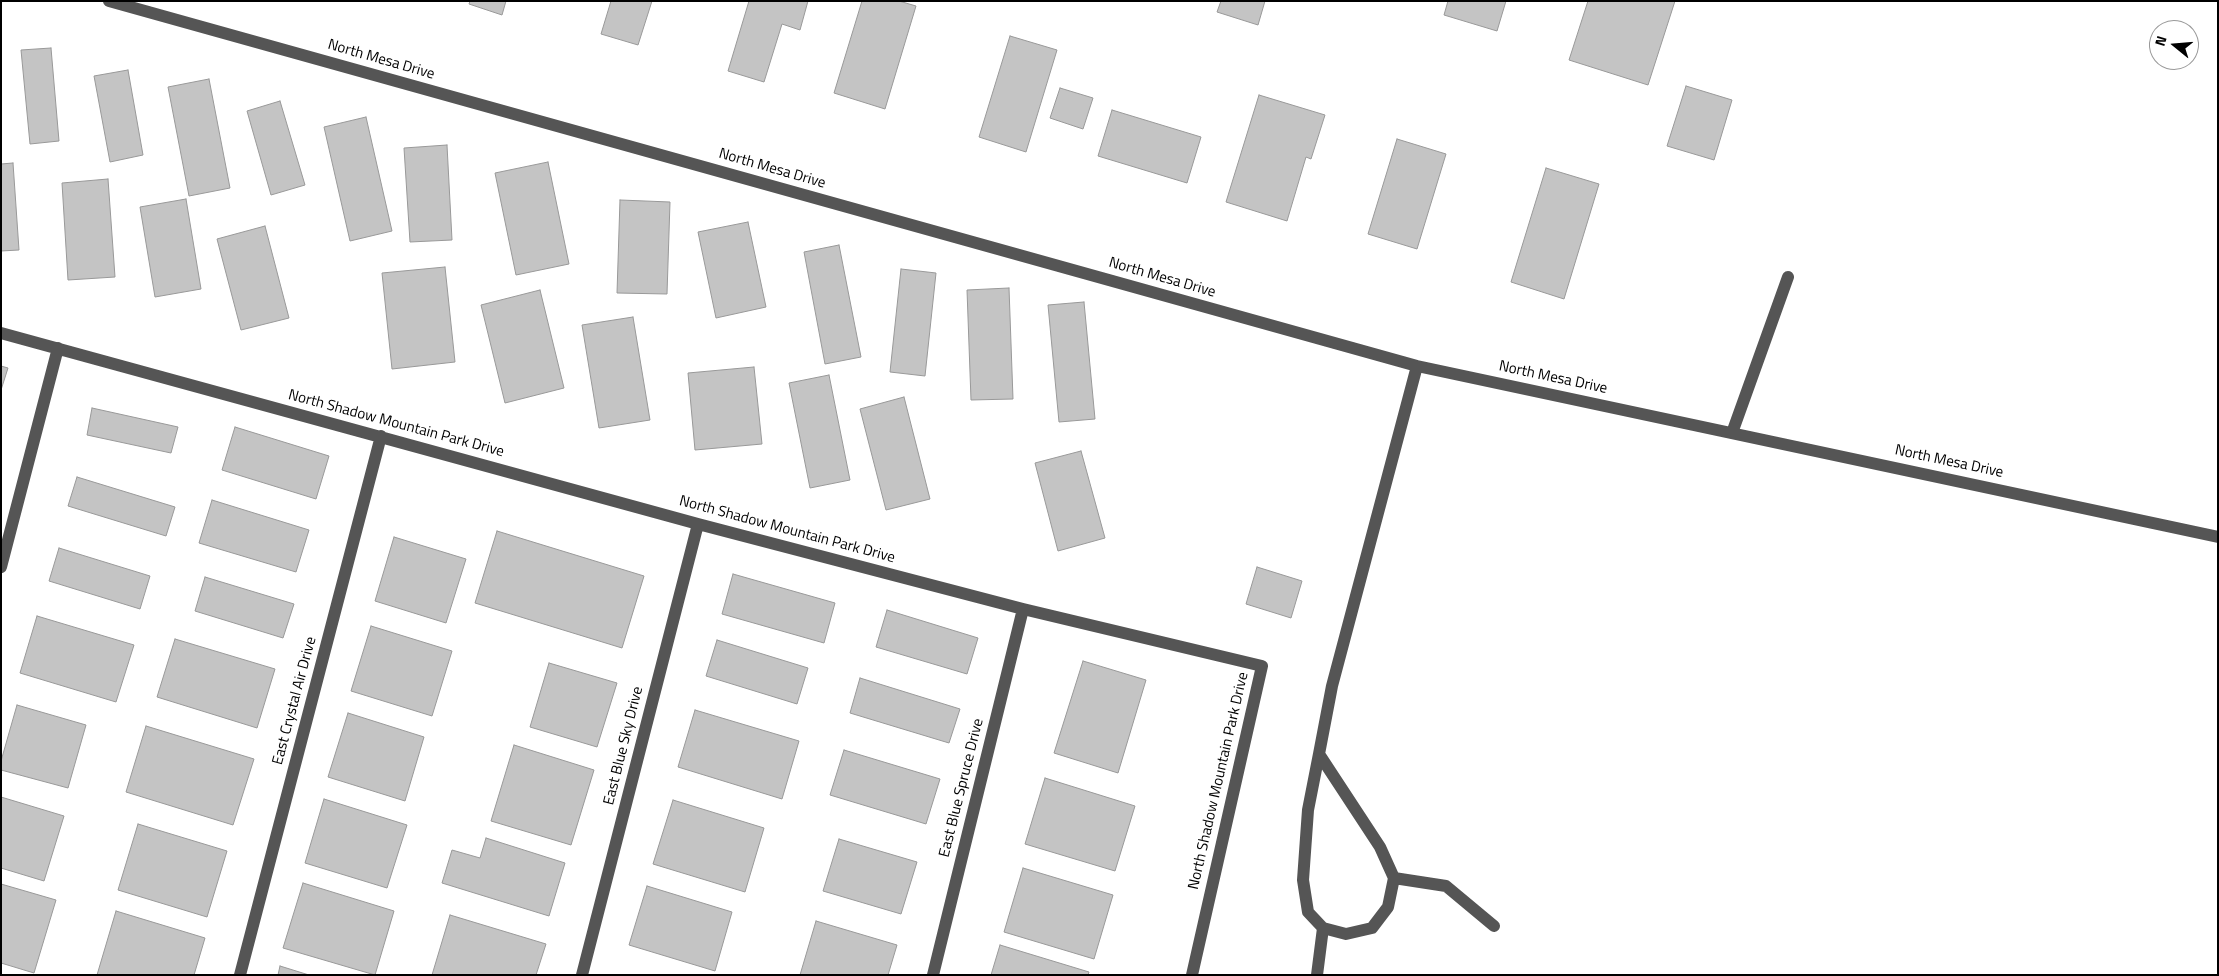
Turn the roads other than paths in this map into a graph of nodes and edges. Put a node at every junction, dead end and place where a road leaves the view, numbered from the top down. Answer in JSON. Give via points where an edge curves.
{"nodes":[{"id":1,"x":109,"y":1,"type":"edge"},
{"id":2,"x":1788,"y":277,"type":"dead end"},
{"id":3,"x":1,"y":333,"type":"edge"},
{"id":4,"x":58,"y":348,"type":"junction"},
{"id":5,"x":1416,"y":366,"type":"junction"},
{"id":6,"x":1732,"y":433,"type":"junction"},
{"id":7,"x":381,"y":436,"type":"junction"},
{"id":8,"x":698,"y":524,"type":"junction"},
{"id":9,"x":2218,"y":536,"type":"edge"},
{"id":10,"x":1,"y":567,"type":"edge"},
{"id":11,"x":1023,"y":609,"type":"junction"},
{"id":12,"x":1319,"y":754,"type":"junction"},
{"id":13,"x":1394,"y":878,"type":"junction"},
{"id":14,"x":1494,"y":926,"type":"dead end"},
{"id":15,"x":1323,"y":928,"type":"junction"},
{"id":16,"x":240,"y":975,"type":"edge"},
{"id":17,"x":582,"y":975,"type":"edge"},
{"id":18,"x":933,"y":975,"type":"edge"},
{"id":19,"x":1192,"y":975,"type":"edge"},
{"id":20,"x":1317,"y":975,"type":"edge"}],
"edges":[{"from":1,"to":5,"type":"street","name":"North Mesa Drive"},
{"from":2,"to":6,"type":"street"},
{"from":3,"to":4,"type":"street","name":"North Shadow Mountain Park Drive"},
{"from":4,"to":7,"type":"street","name":"North Shadow Mountain Park Drive"},
{"from":4,"to":10,"type":"street"},
{"from":5,"to":6,"type":"street","name":"North Mesa Drive"},
{"from":5,"to":12,"type":"street","via":[[1332,686]]},
{"from":6,"to":9,"type":"street","name":"North Mesa Drive"},
{"from":7,"to":8,"type":"street","name":"North Shadow Mountain Park Drive"},
{"from":7,"to":16,"type":"street","name":"East Crystal Air Drive"},
{"from":8,"to":11,"type":"street","name":"North Shadow Mountain Park Drive"},
{"from":8,"to":17,"type":"street","name":"East Blue Sky Drive"},
{"from":11,"to":18,"type":"street","name":"East Blue Spruce Drive"},
{"from":11,"to":19,"type":"street","name":"North Shadow Mountain Park Drive","via":[[1262,666]]},
{"from":12,"to":13,"type":"street","via":[[1380,847]]},
{"from":12,"to":15,"type":"street","via":[[1308,810],[1303,880],[1308,912]]},
{"from":13,"to":14,"type":"street","via":[[1446,886]]},
{"from":13,"to":15,"type":"street","via":[[1388,907],[1372,928],[1346,934]]},
{"from":15,"to":20,"type":"street"}]}
